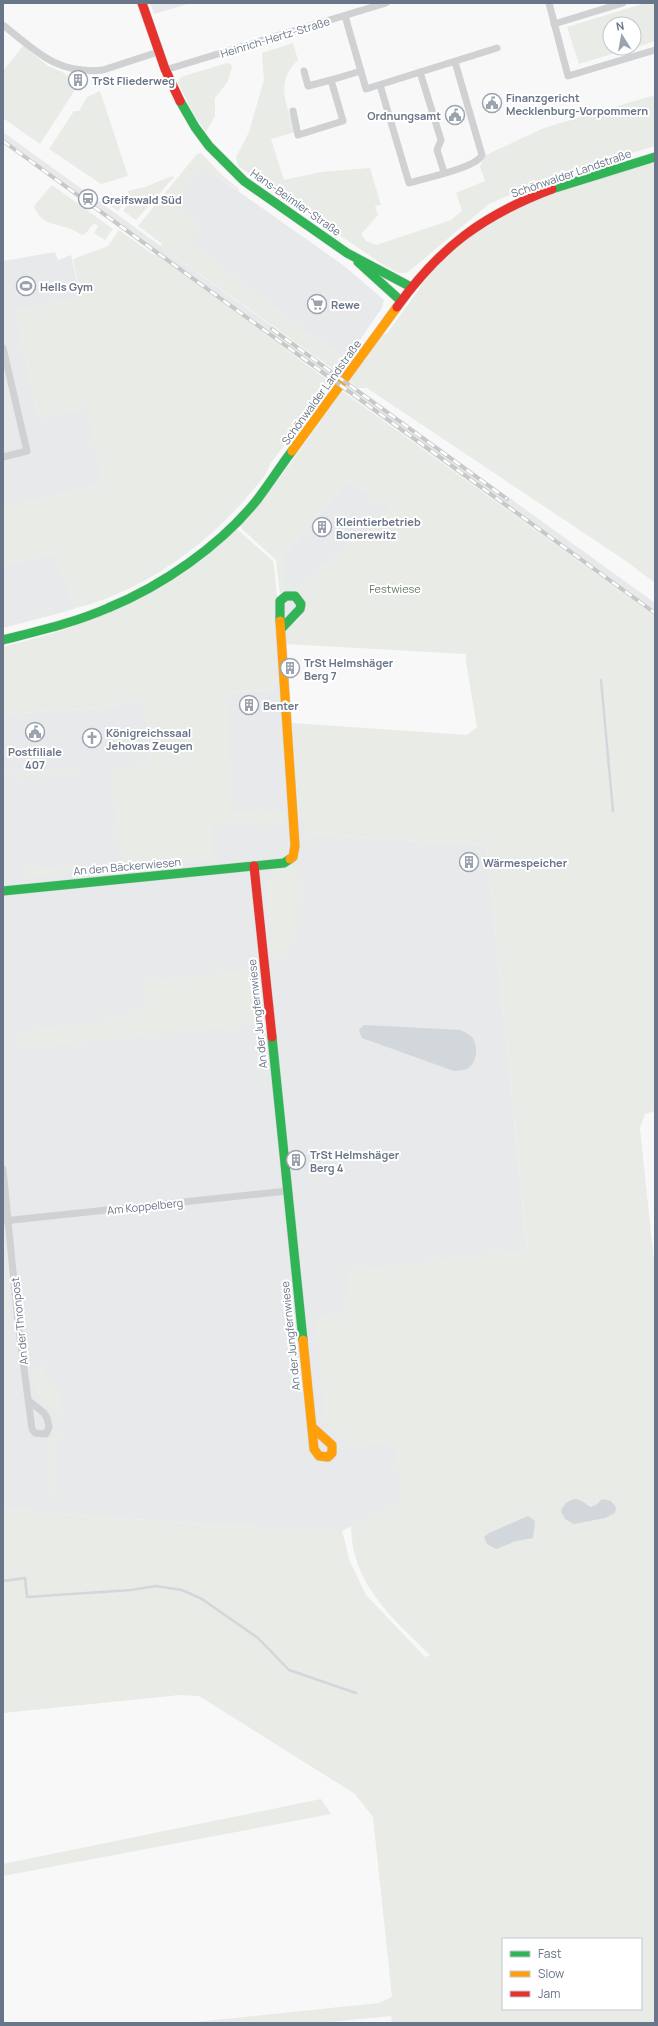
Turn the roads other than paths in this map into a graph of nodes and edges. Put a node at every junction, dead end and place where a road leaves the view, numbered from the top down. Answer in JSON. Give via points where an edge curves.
{"nodes":[{"id":1,"x":142,"y":3,"type":"edge"},
{"id":2,"x":386,"y":3,"type":"edge"},
{"id":3,"x":549,"y":3,"type":"edge"},
{"id":4,"x":623,"y":3,"type":"edge"},
{"id":5,"x":345,"y":16,"type":"junction"},
{"id":6,"x":554,"y":24,"type":"junction"},
{"id":7,"x":3,"y":25,"type":"edge"},
{"id":8,"x":497,"y":48,"type":"dead end"},
{"id":9,"x":655,"y":50,"type":"edge"},
{"id":10,"x":158,"y":52,"type":"junction"},
{"id":11,"x":455,"y":62,"type":"junction"},
{"id":12,"x":165,"y":70,"type":"junction"},
{"id":13,"x":304,"y":71,"type":"dead end"},
{"id":14,"x":361,"y":71,"type":"junction"},
{"id":15,"x":420,"y":72,"type":"junction"},
{"id":16,"x":331,"y":80,"type":"junction"},
{"id":17,"x":380,"y":85,"type":"junction"},
{"id":18,"x":293,"y":111,"type":"dead end"},
{"id":19,"x":655,"y":157,"type":"edge"},
{"id":20,"x":444,"y":172,"type":"junction"},
{"id":21,"x":347,"y":253,"type":"junction"},
{"id":22,"x":411,"y":288,"type":"junction"},
{"id":23,"x":401,"y":301,"type":"junction"},
{"id":24,"x":3,"y":348,"type":"edge"},
{"id":25,"x":4,"y":362,"type":"edge"},
{"id":26,"x":3,"y":457,"type":"edge"},
{"id":27,"x":281,"y":629,"type":"dead end"},
{"id":28,"x":3,"y":640,"type":"edge"},
{"id":29,"x":254,"y":866,"type":"junction"},
{"id":30,"x":3,"y":891,"type":"edge"},
{"id":31,"x":3,"y":1169,"type":"edge"},
{"id":32,"x":287,"y":1191,"type":"junction"},
{"id":33,"x":6,"y":1221,"type":"edge"},
{"id":34,"x":29,"y":1401,"type":"dead end"},
{"id":35,"x":312,"y":1427,"type":"dead end"}],
"edges":[{"from":1,"to":10,"type":"main road","name":"Hans-Beimler-Straße"},
{"from":2,"to":5,"type":"street","name":"Heinrich-Hertz-Straße"},
{"from":3,"to":6,"type":"street"},
{"from":4,"to":6,"type":"street"},
{"from":5,"to":12,"type":"street","name":"Heinrich-Hertz-Straße"},
{"from":5,"to":14,"type":"street"},
{"from":6,"to":9,"type":"street","via":[[568,76]]},
{"from":7,"to":10,"type":"street","via":[[52,63],[68,68],[103,70]]},
{"from":8,"to":11,"type":"street"},
{"from":10,"to":12,"type":"main road","name":"Hans-Beimler-Straße"},
{"from":11,"to":15,"type":"street"},
{"from":11,"to":20,"type":"street","via":[[482,155],[470,165]]},
{"from":12,"to":21,"type":"main road","name":"Hans-Beimler-Straße","via":[[190,122],[217,154],[248,185]]},
{"from":13,"to":16,"type":"street","via":[[308,86]]},
{"from":14,"to":16,"type":"street"},
{"from":14,"to":17,"type":"street","via":[[366,89]]},
{"from":15,"to":17,"type":"street"},
{"from":15,"to":20,"type":"street","via":[[441,140],[437,150]]},
{"from":16,"to":18,"type":"street","via":[[343,121],[298,135]]},
{"from":17,"to":20,"type":"street","via":[[409,183]]},
{"from":19,"to":22,"type":"main road","name":"Schönwalder Landstraße","via":[[547,191],[492,216],[456,241]]},
{"from":21,"to":22,"type":"main road","name":"Hans-Beimler-Straße"},
{"from":21,"to":23,"type":"main road","name":"Hans-Beimler-Straße"},
{"from":22,"to":23,"type":"main road","name":"Schönwalder Landstraße"},
{"from":23,"to":28,"type":"main road","name":"Schönwalder Landstraße","via":[[261,495],[211,546],[180,570],[130,598],[83,618]]},
{"from":24,"to":25,"type":"street"},
{"from":25,"to":26,"type":"street","via":[[27,451]]},
{"from":27,"to":29,"type":"main road","via":[[294,852],[293,857],[284,863]]},
{"from":29,"to":30,"type":"main road","name":"An den Bäckerwiesen"},
{"from":29,"to":32,"type":"main road","name":"An der Jungfernwiese"},
{"from":31,"to":33,"type":"street","name":"An der Thronpost"},
{"from":32,"to":33,"type":"street","name":"Am Koppelberg"},
{"from":32,"to":35,"type":"main road","name":"An der Jungfernwiese"},
{"from":33,"to":34,"type":"street","name":"An der Thronpost"}]}
